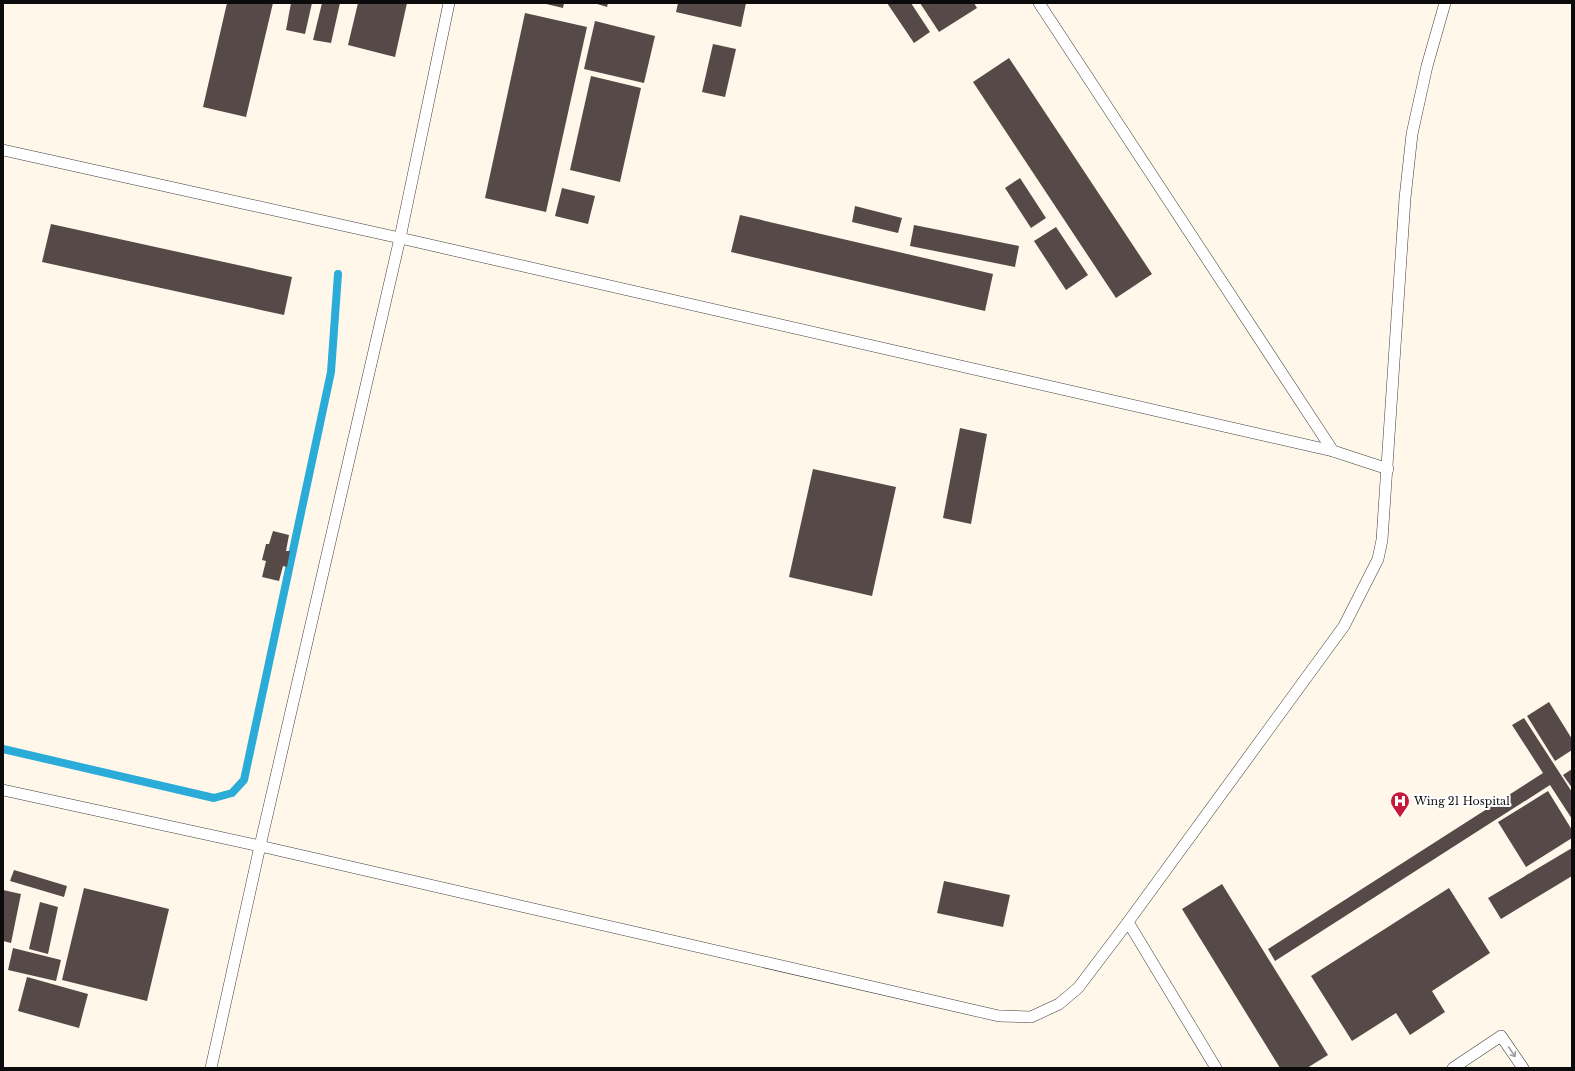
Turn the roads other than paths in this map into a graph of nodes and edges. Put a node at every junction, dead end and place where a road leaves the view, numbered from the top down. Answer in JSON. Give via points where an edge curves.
{"nodes":[{"id":1,"x":449,"y":3,"type":"edge"},
{"id":2,"x":1039,"y":3,"type":"edge"},
{"id":3,"x":1445,"y":3,"type":"edge"},
{"id":4,"x":3,"y":150,"type":"edge"},
{"id":5,"x":400,"y":238,"type":"junction"},
{"id":6,"x":1333,"y":451,"type":"junction"},
{"id":7,"x":1388,"y":470,"type":"junction"},
{"id":8,"x":3,"y":790,"type":"edge"},
{"id":9,"x":260,"y":846,"type":"junction"},
{"id":10,"x":1128,"y":922,"type":"junction"},
{"id":11,"x":211,"y":1068,"type":"edge"},
{"id":12,"x":1216,"y":1068,"type":"edge"},
{"id":13,"x":1453,"y":1068,"type":"edge"},
{"id":14,"x":1522,"y":1068,"type":"edge"}],
"edges":[{"from":1,"to":5,"type":"lane"},
{"from":2,"to":6,"type":"lane"},
{"from":3,"to":7,"type":"lane","via":[[1427,66],[1412,134]]},
{"from":4,"to":5,"type":"lane"},
{"from":5,"to":6,"type":"lane"},
{"from":5,"to":9,"type":"lane"},
{"from":6,"to":7,"type":"lane"},
{"from":7,"to":10,"type":"lane","via":[[1378,559],[1344,626]]},
{"from":8,"to":9,"type":"lane"},
{"from":9,"to":10,"type":"lane","via":[[999,1016],[1031,1017],[1059,1004],[1078,988]]},
{"from":9,"to":11,"type":"lane"},
{"from":10,"to":12,"type":"lane"},
{"from":13,"to":14,"type":"lane","one_way":true,"via":[[1501,1036]]}]}
